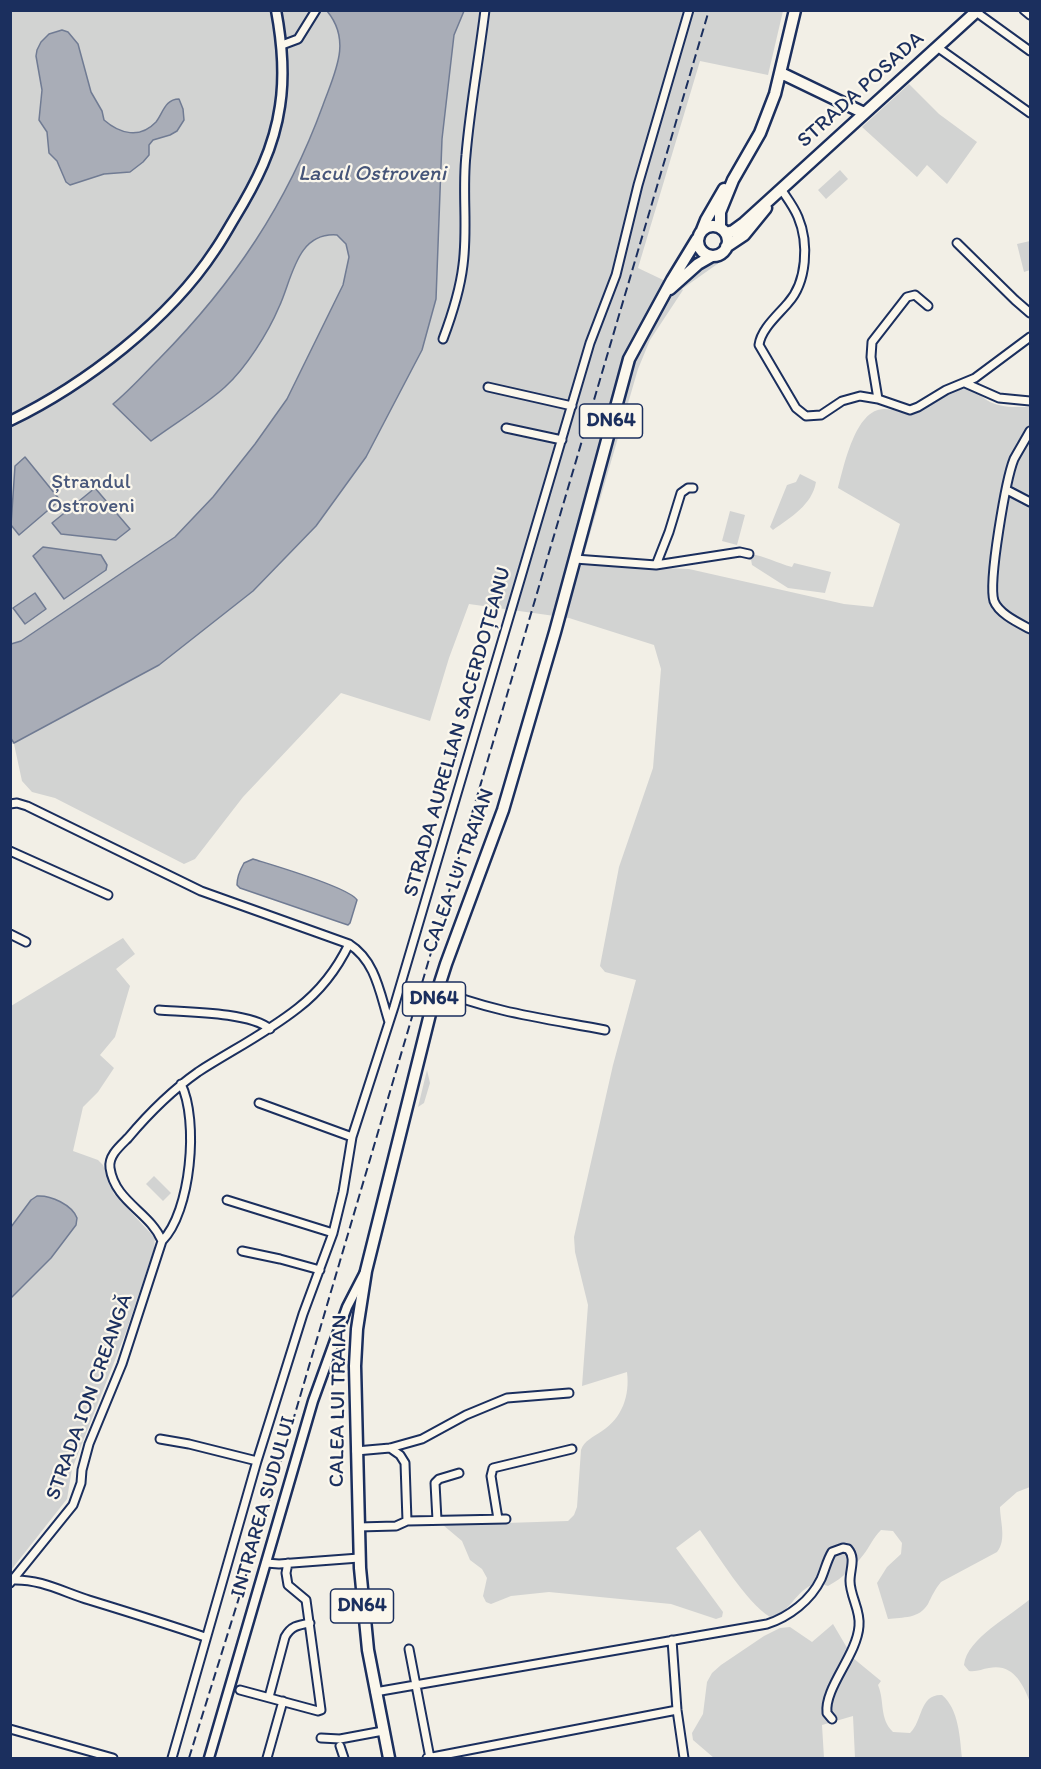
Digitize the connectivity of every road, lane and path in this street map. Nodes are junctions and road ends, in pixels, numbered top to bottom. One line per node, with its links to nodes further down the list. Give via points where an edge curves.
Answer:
1 (276, 10): 9 (street)
2 (316, 10): 9 (street, via 298,39)
3 (485, 10): 27 (street, via 466,153 463,264 459,293)
4 (689, 10): 32 (street, STRADA AURELIAN SACERDOȚEANU, via 616,275)
5 (795, 10): 12 (main road, CALEA LUI TRAIAN / DN64)
6 (1024, 10): 8 (street)
7 (977, 11): 10 (main road, STRADA POSADA); 11 (street)
8 (1030, 15)
9 (282, 45): 33 (street, via 282,89 273,140 258,178 215,251 178,295 125,346 85,378)
10 (936, 47): 13 (main road, STRADA POSADA); 14 (street)
11 (1030, 51)
12 (781, 73): 13 (main road); 15 (main road, CALEA LUI TRAIAN / DN64, via 760,133)
13 (864, 113): 16 (main road, STRADA POSADA)
14 (1030, 113)
15 (733, 180): 18 (main road, CALEA LUI TRAIAN / DN64, via 720,212); 19 (main road, CALEA LUI TRAIAN / DN64, via 722,192)
16 (781, 189): 17 (main road, STRADA POSADA); 30 (street, via 801,226 804,261 795,294 765,330 759,345 796,408 806,416 821,415 850,398)
17 (771, 198): 18 (main road, STRADA POSADA, via 738,228); 21 (main road, STRADA POSADA, via 744,235)
18 (723, 230): 19 (main road, via 711,225); 21 (main road, via 728,240)
19 (700, 234): 22 (main road, via 700,249); 23 (main road, CALEA LUI TRAIAN / DN64)
20 (957, 243): 25 (street)
21 (726, 247): 22 (main road)
22 (712, 256): 23 (main road, CALEA LUI TRAIAN / DN64)
23 (667, 291): 41 (main road, CALEA LUI TRAIAN / DN64, via 629,359)
24 (928, 306): 30 (street, via 915,295 907,297 872,342)
25 (1030, 313)
26 (1030, 337): 28 (street)
27 (443, 339)
28 (965, 383): 30 (street, via 910,410); 31 (street, via 999,398)
29 (488, 387): 32 (street)
30 (878, 399)
31 (1030, 401)
32 (572, 406): 36 (street, STRADA AURELIAN SACERDOȚEANU)
33 (10, 421)
34 (506, 428): 36 (street)
35 (1030, 431): 38 (street, via 1014,459)
36 (562, 440): 52 (street, STRADA AURELIAN SACERDOȚEANU)
37 (693, 488): 42 (street, via 681,493)
38 (1007, 490): 39 (street); 43 (street, via 993,573 993,596 995,604)
39 (1030, 502)
40 (749, 554): 42 (street, via 740,552)
41 (574, 560): 42 (street); 50 (main road, CALEA LUI TRAIAN / DN64, via 503,810)
42 (656, 565)
43 (1030, 629)
44 (10, 804): 49 (street, via 27,806 211,895)
45 (10, 851): 46 (street)
46 (108, 895)
47 (10, 934): 48 (street)
48 (26, 942)
49 (349, 944): 52 (street, via 370,964); 53 (street, via 334,972)
50 (437, 989): 54 (street, via 511,1013); 63 (main road, CALEA LUI TRAIAN / DN64)
51 (159, 1010): 53 (street, via 239,1017)
52 (389, 1022): 57 (street, STRADA AURELIAN SACERDOȚEANU)
53 (270, 1029): 55 (street)
54 (605, 1029)
55 (181, 1084): 60 (street, STRADA ION CREANGĂ, via 188,1102 190,1163 176,1223); 60 (street, via 149,1113 110,1160 112,1178 122,1195 156,1229)
56 (260, 1103): 57 (street)
57 (352, 1137): 59 (street, STRADA AURELIAN SACERDOȚEANU)
58 (227, 1200): 59 (street)
59 (333, 1233): 62 (street, STRADA AURELIAN SACERDOȚEANU)
60 (162, 1241): 79 (street, STRADA ION CREANGĂ, via 122,1364 89,1444 73,1505)
61 (242, 1251): 62 (street)
62 (320, 1270): 69 (street, STRADA AURELIAN SACERDOȚEANU)
63 (366, 1271): 68 (main road, CALEA LUI TRAIAN / DN64, via 356,1343); 77 (street, INTRAREA SUDULUI, via 326,1362)
64 (569, 1393): 66 (street, via 507,1398 466,1415 436,1434)
65 (160, 1438): 69 (street)
66 (390, 1448): 68 (street); 74 (street, via 405,1463)
67 (572, 1449): 71 (street, via 493,1468)
68 (356, 1451): 75 (main road, CALEA LUI TRAIAN / DN64)
69 (257, 1461): 81 (street, STRADA AURELIAN SACERDOȚEANU)
70 (459, 1473): 73 (street, via 435,1483)
71 (498, 1519): 72 (street); 73 (street)
72 (506, 1519)
73 (437, 1520): 74 (street)
74 (407, 1521): 75 (street, via 396,1526)
75 (358, 1527): 76 (main road, CALEA LUI TRAIAN / DN64)
76 (359, 1558): 78 (street); 86 (main road, CALEA LUI TRAIAN / DN64)
77 (266, 1563): 78 (street); 97 (street, INTRAREA SUDULUI)
78 (288, 1563): 80 (street, via 288,1585 306,1600)
79 (12, 1581): 81 (street, via 47,1584)
80 (310, 1623): 87 (street, via 288,1630); 88 (street, via 321,1710)
81 (205, 1638): 96 (street, STRADA AURELIAN SACERDOȚEANU)
82 (672, 1640): 84 (street); 89 (street); 90 (street, via 778,1620 817,1586 832,1552 848,1549 853,1559 851,1591 860,1627 828,1700 826,1713)
83 (409, 1649): 84 (street)
84 (415, 1684): 86 (street); 101 (street)
85 (240, 1690): 87 (street)
86 (375, 1692): 92 (main road, CALEA LUI TRAIAN / DN64)
87 (269, 1697): 88 (street)
88 (283, 1701): 98 (street)
89 (677, 1710): 101 (street); 102 (street)
90 (832, 1719)
91 (10, 1729): 95 (street)
92 (383, 1731): 93 (street, via 340,1739); 100 (main road, CALEA LUI TRAIAN / DN64)
93 (321, 1738)
94 (340, 1746): 99 (street)
95 (113, 1758)
96 (172, 1758)
97 (208, 1758)
98 (267, 1758)
99 (344, 1758)
100 (389, 1758)
101 (429, 1758)
102 (684, 1758)

